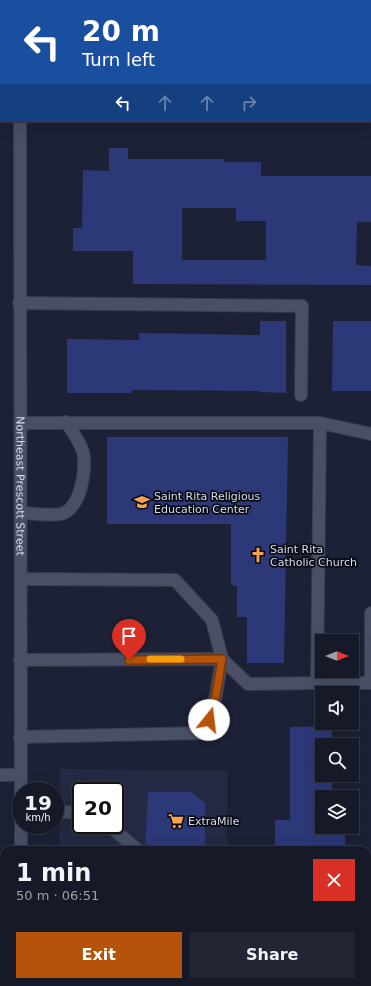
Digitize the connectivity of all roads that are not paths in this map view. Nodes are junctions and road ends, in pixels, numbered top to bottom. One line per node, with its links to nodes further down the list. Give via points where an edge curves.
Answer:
1 (20, 122): 2 (street, Northeast Prescott Street)
2 (19, 303): 3 (street, via 302,306); 5 (street, Northeast Prescott Street)
3 (301, 395)
4 (66, 422): 5 (street); 6 (street); 8 (street, via 78,439 83,453 82,486 76,500 61,514)
5 (20, 423): 8 (street, Northeast Prescott Street)
6 (320, 423): 7 (street); 13 (street)
7 (371, 434)
8 (21, 513): 9 (street, Northeast Prescott Street)
9 (21, 579): 11 (street, via 175,580 212,620); 12 (street, Northeast Prescott Street)
10 (371, 613): 13 (street, via 370,683)
11 (222, 659): 12 (street); 13 (street, via 248,684); 14 (street, via 216,695 205,733)
12 (20, 660): 14 (street, Northeast Prescott Street)
13 (317, 682)
14 (20, 737): 16 (street, Northeast Prescott Street)
15 (0, 775): 16 (street)
16 (21, 775): 17 (street, Northeast Prescott Street)
17 (21, 782)
18 (21, 834): 20 (street, Northeast Prescott Street)
19 (119, 834): 21 (street)
20 (21, 846)
21 (133, 846)

